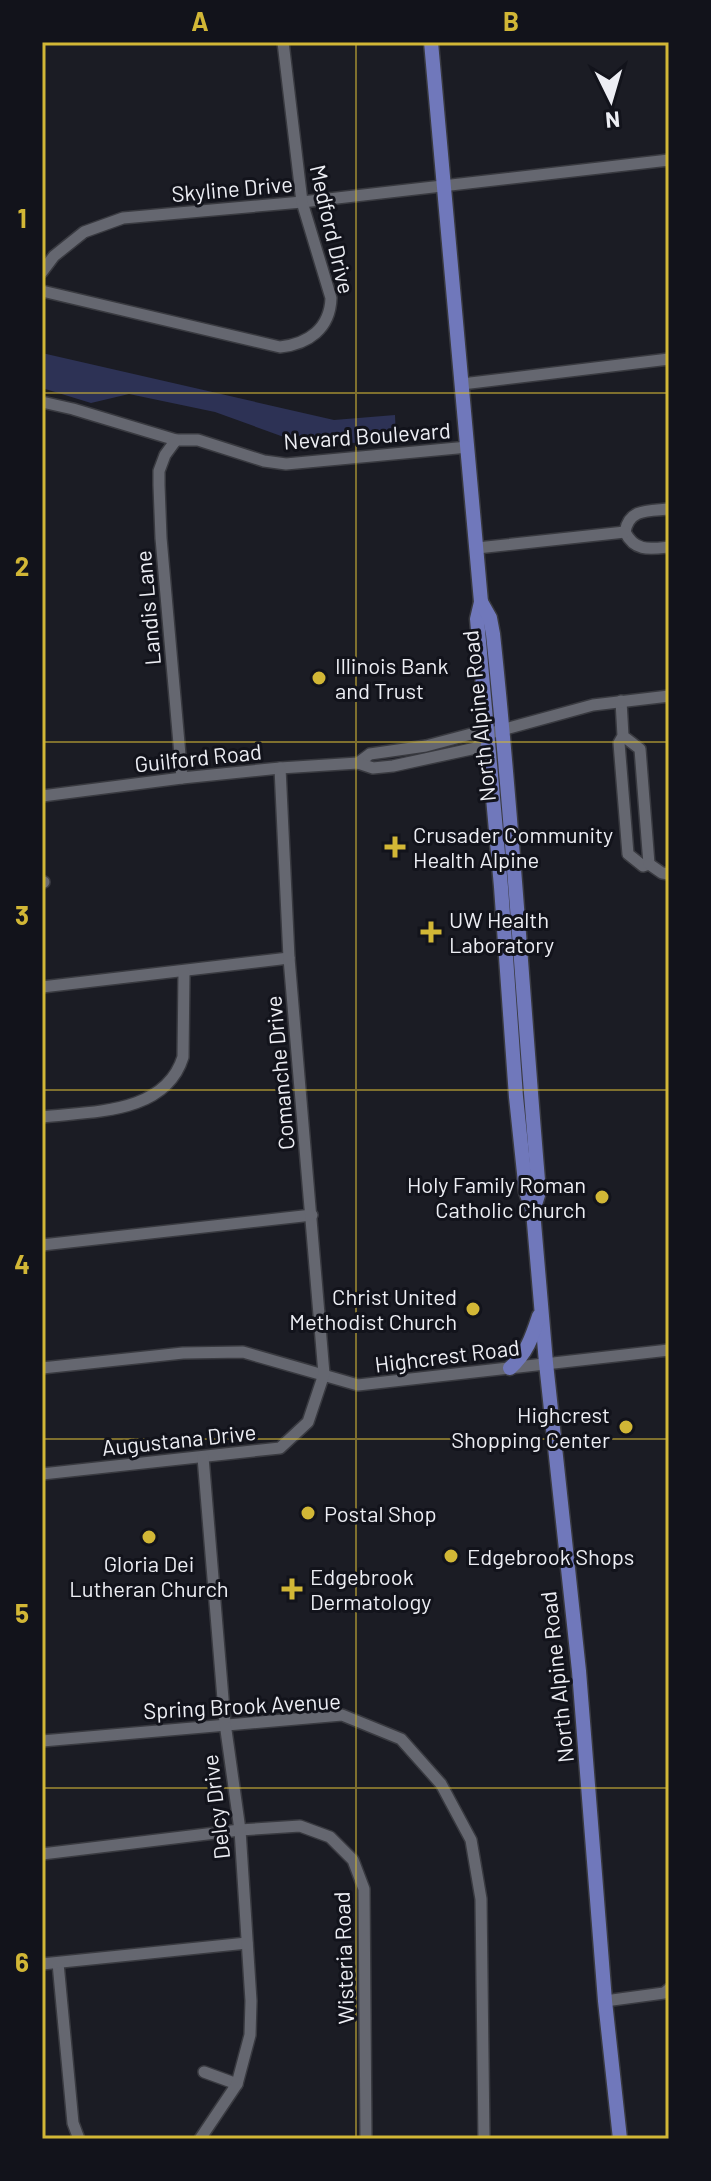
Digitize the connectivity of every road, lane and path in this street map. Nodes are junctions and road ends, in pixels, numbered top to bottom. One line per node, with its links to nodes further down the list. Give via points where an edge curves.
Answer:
1 (283, 42): 5 (street, Medford Drive)
2 (431, 42): 4 (main road, North Alpine Road)
3 (669, 160): 4 (street)
4 (444, 186): 5 (street, Skyline Drive); 9 (main road, North Alpine Road)
5 (302, 202): 6 (street, Skyline Drive, via 110,221 67,244); 7 (street, Medford Drive, via 331,309 307,341 280,347)
6 (42, 272)
7 (42, 291)
8 (669, 359): 9 (street)
9 (462, 384): 12 (main road, North Alpine Road)
10 (42, 402): 11 (street, Nevard Boulevard)
11 (176, 440): 12 (street, Nevard Boulevard, via 198,440 286,464); 24 (street, Landis Lane, via 159,471 159,485)
12 (468, 447): 16 (main road, North Alpine Road)
13 (669, 509): 14 (street, via 639,512 629,519)
14 (625, 532): 15 (street, via 639,548); 16 (street)
15 (669, 547)
16 (477, 548): 17 (main road, North Alpine Road)
17 (481, 602): 20 (main road, North Alpine Road, via 493,634); 21 (main road, North Alpine Road, via 477,619)
18 (669, 696): 19 (street, Guilford Road)
19 (621, 701): 20 (street, Guilford Road); 22 (street)
20 (502, 729): 21 (street, Guilford Road); 32 (main road, North Alpine Road, via 539,1192)
21 (487, 734): 23 (street, Guilford Road, via 370,754 358,763); 32 (main road, North Alpine Road, via 516,1097 526,1192)
22 (623, 736): 26 (street, via 640,749); 26 (street, via 619,743 628,854 643,866)
23 (280, 768): 24 (street, Guilford Road); 28 (street, Comanche Drive)
24 (182, 778): 25 (street, Guilford Road)
25 (42, 796)
26 (649, 864): 27 (street)
27 (669, 874)
28 (289, 958): 29 (street); 33 (street, Comanche Drive)
29 (184, 972): 30 (street); 31 (street, via 183,1057 167,1084 148,1098 118,1108)
30 (42, 987)
31 (42, 1117)
32 (533, 1211): 35 (main road, North Alpine Road)
33 (312, 1215): 34 (street); 40 (street, Comanche Drive)
34 (42, 1245)
35 (541, 1308): 37 (main road, North Alpine Road); 39 (main road, via 532,1340)
36 (669, 1350): 37 (street, Highcrest Road)
37 (546, 1363): 39 (street, Highcrest Road); 51 (main road, North Alpine Road, via 579,1671)
38 (42, 1368): 40 (street, Highcrest Road, via 243,1352)
39 (510, 1368): 40 (street, Highcrest Road, via 358,1385)
40 (324, 1374): 41 (street, Augustana Drive, via 308,1422 280,1448)
41 (203, 1457): 42 (street, Augustana Drive); 43 (street, Delcy Drive)
42 (42, 1474)
43 (225, 1723): 44 (street, Spring Brook Avenue); 45 (street, Delcy Drive); 57 (street, Spring Brook Avenue, via 342,1715 401,1739 441,1784 471,1840 481,1899)
44 (42, 1741)
45 (240, 1830): 46 (street, Wisteria Road); 47 (street, Delcy Drive); 56 (street, Wisteria Road, via 300,1826 330,1837 353,1860 364,1889)
46 (42, 1854)
47 (247, 1943): 48 (street); 53 (street, Delcy Drive, via 250,2035)
48 (58, 1963): 49 (street); 54 (street, via 73,2123)
49 (42, 1964)
50 (669, 1989): 51 (street)
51 (605, 2001): 58 (main road, North Alpine Road)
52 (204, 2072): 53 (street)
53 (237, 2084): 55 (street, Delcy Drive)
54 (79, 2139)
55 (200, 2139)
56 (366, 2139)
57 (484, 2139)
58 (620, 2139)

